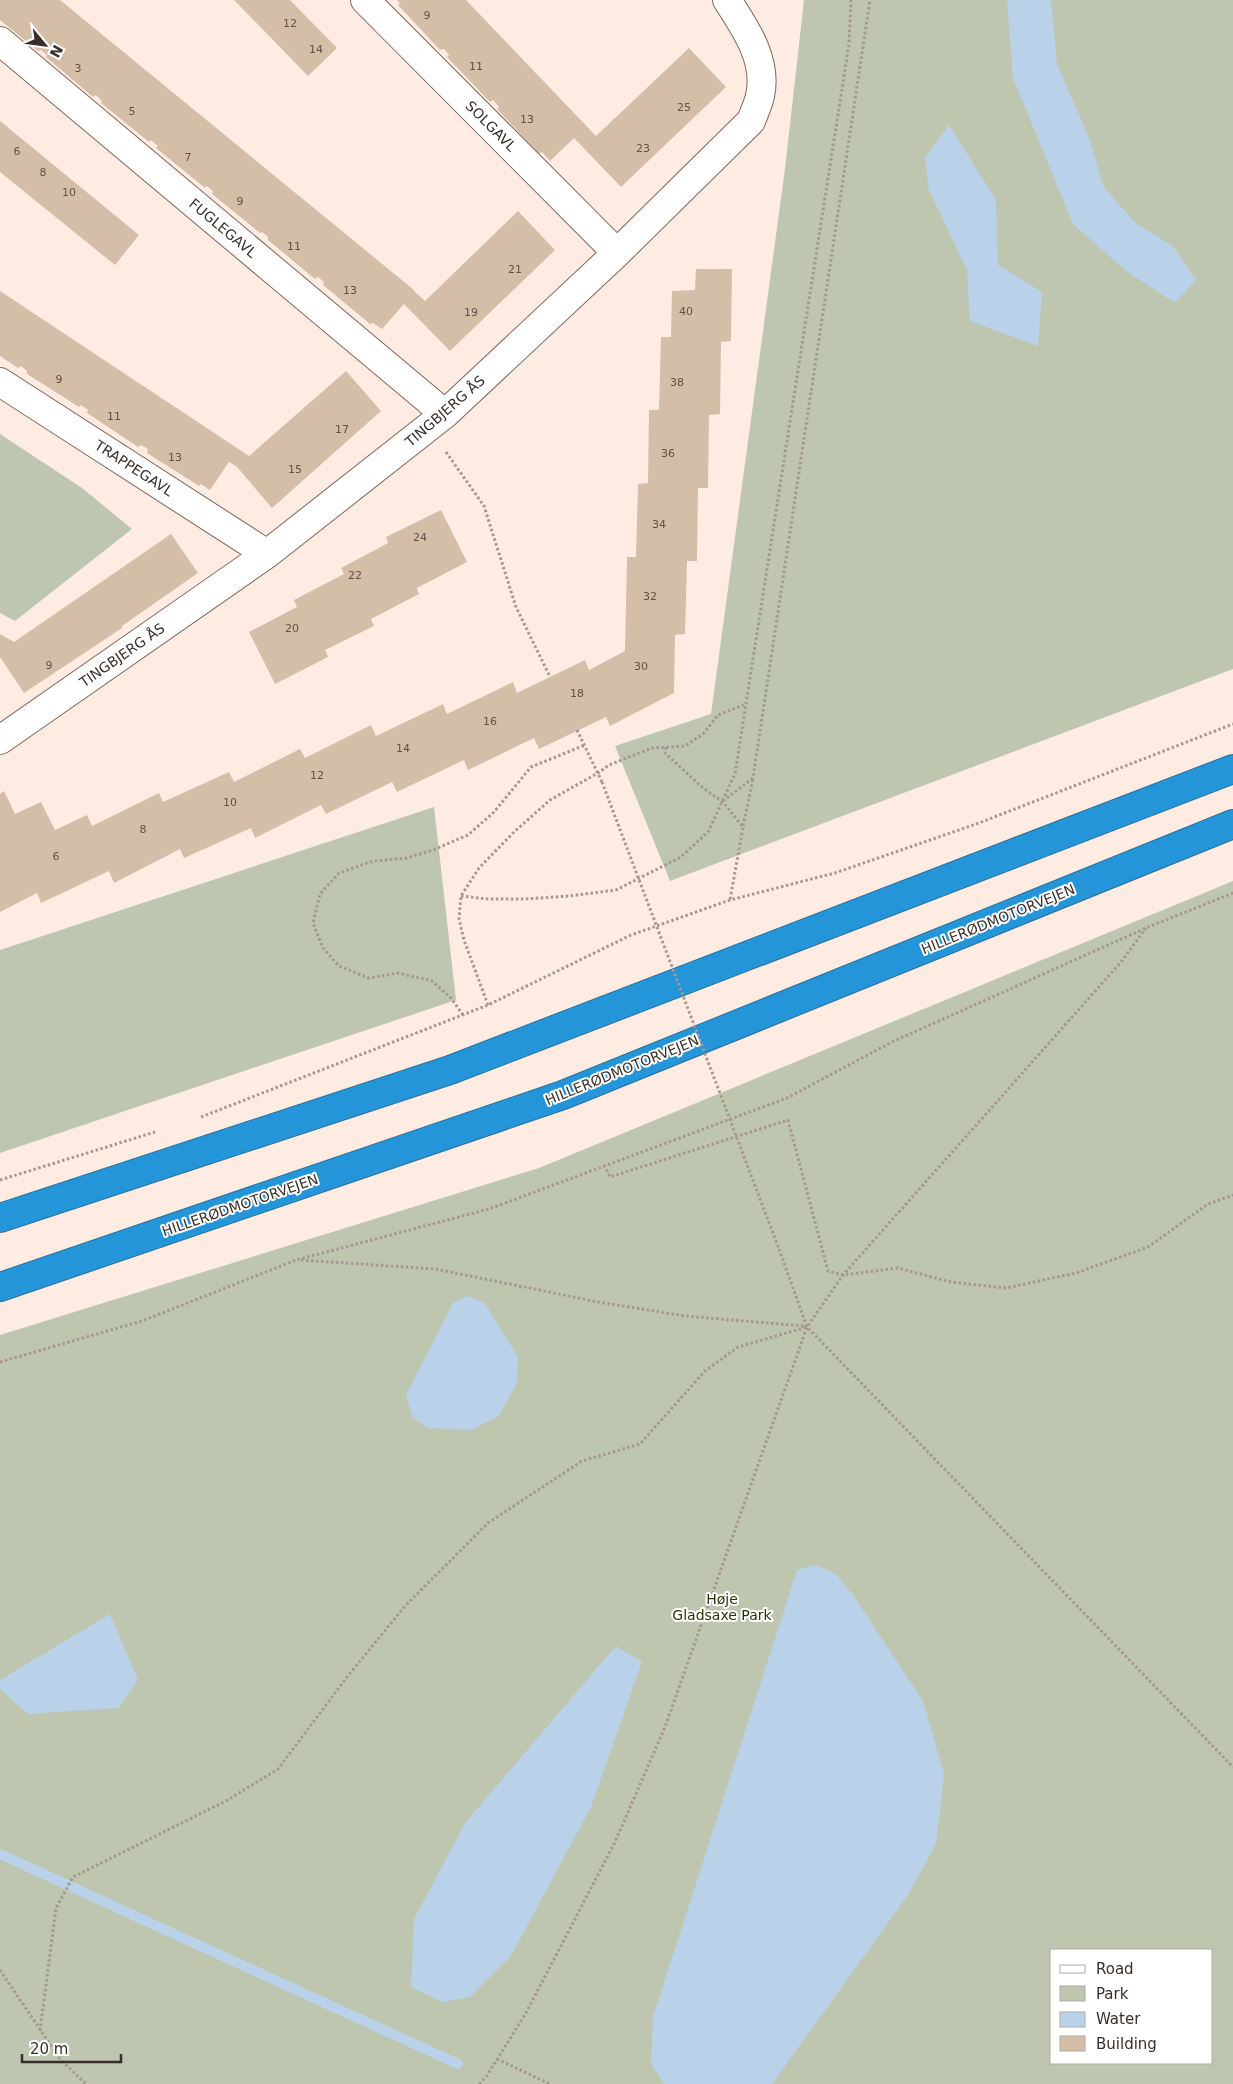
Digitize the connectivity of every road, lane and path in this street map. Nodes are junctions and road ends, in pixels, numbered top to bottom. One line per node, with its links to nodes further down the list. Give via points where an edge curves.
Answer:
1 (365, 0): 6 (street, SOLGAVL)
2 (727, 0): 6 (street, TINGBJERG ÅS, via 751,37 760,66 760,95 751,122)
3 (851, 0): 11 (path, via 849,44)
4 (870, 0): 19 (path)
5 (0, 41): 8 (street, FUGLEGAVL)
6 (617, 253): 8 (street, TINGBJERG ÅS)
7 (0, 382): 9 (street, TRAPPEGAVL)
8 (436, 422): 9 (street, TINGBJERG ÅS); 10 (path, via 484,506 516,607)
9 (267, 554): 14 (street, TINGBJERG ÅS)
10 (550, 677)
11 (746, 704): 16 (path, via 718,715 702,734 685,746); 20 (path, via 735,774)
12 (1233, 724): 25 (path, via 979,823 835,873)
13 (577, 730): 15 (path)
14 (2, 735)
15 (585, 745): 18 (path); 28 (path, via 531,767 494,812 468,835 407,858 373,861 339,873 320,894 313,923 323,948 339,966 370,978 398,973 432,982 451,998)
16 (666, 747): 18 (path, via 652,748 609,765); 20 (path, via 665,753)
17 (1233, 769): 34 (highway, via 450,1070)
18 (598, 773): 24 (path, via 550,800 513,833 479,868); 38 (path, bridge)
19 (753, 778): 20 (path); 22 (path)
20 (723, 802): 22 (path); 24 (path, via 708,832 681,857 616,890 524,899)
21 (1233, 824): 37 (highway, HILLERØDMOTORVEJEN, via 563,1095)
22 (743, 827): 25 (path)
23 (1233, 893): 26 (path)
24 (461, 896): 27 (path, via 459,918 464,940)
25 (730, 900): 27 (path, via 631,935)
26 (1146, 928): 31 (path, via 892,1042 787,1098); 36 (path, via 1121,962)
27 (488, 1005): 28 (path)
28 (463, 1015): 29 (path)
29 (192, 1120)
30 (164, 1129): 32 (path)
31 (604, 1165): 35 (path, via 489,1209); 36 (path, via 610,1177 788,1120 828,1271)
32 (0, 1180)
33 (1233, 1195): 36 (path, via 1208,1204 1148,1247 1076,1274 1006,1288 951,1282 898,1268)
34 (0, 1218)
35 (296, 1260): 38 (path, via 436,1270 685,1316); 39 (path, via 142,1321)
36 (843, 1275): 38 (path)
37 (0, 1287)
38 (807, 1327): 40 (path); 42 (path, via 738,1347 705,1371 640,1444 582,1461 488,1523 406,1605 278,1768 226,1800 73,1878 56,1908); 43 (path, via 665,1727 615,1842 526,2013)
39 (0, 1362)
40 (1233, 1767)
41 (0, 1970): 42 (path)
42 (40, 2030): 45 (path, via 60,2059)
43 (498, 2059): 44 (path); 48 (path)
44 (486, 2077): 46 (path); 47 (path)
45 (86, 2084)
46 (479, 2084)
47 (487, 2084)
48 (550, 2084)

